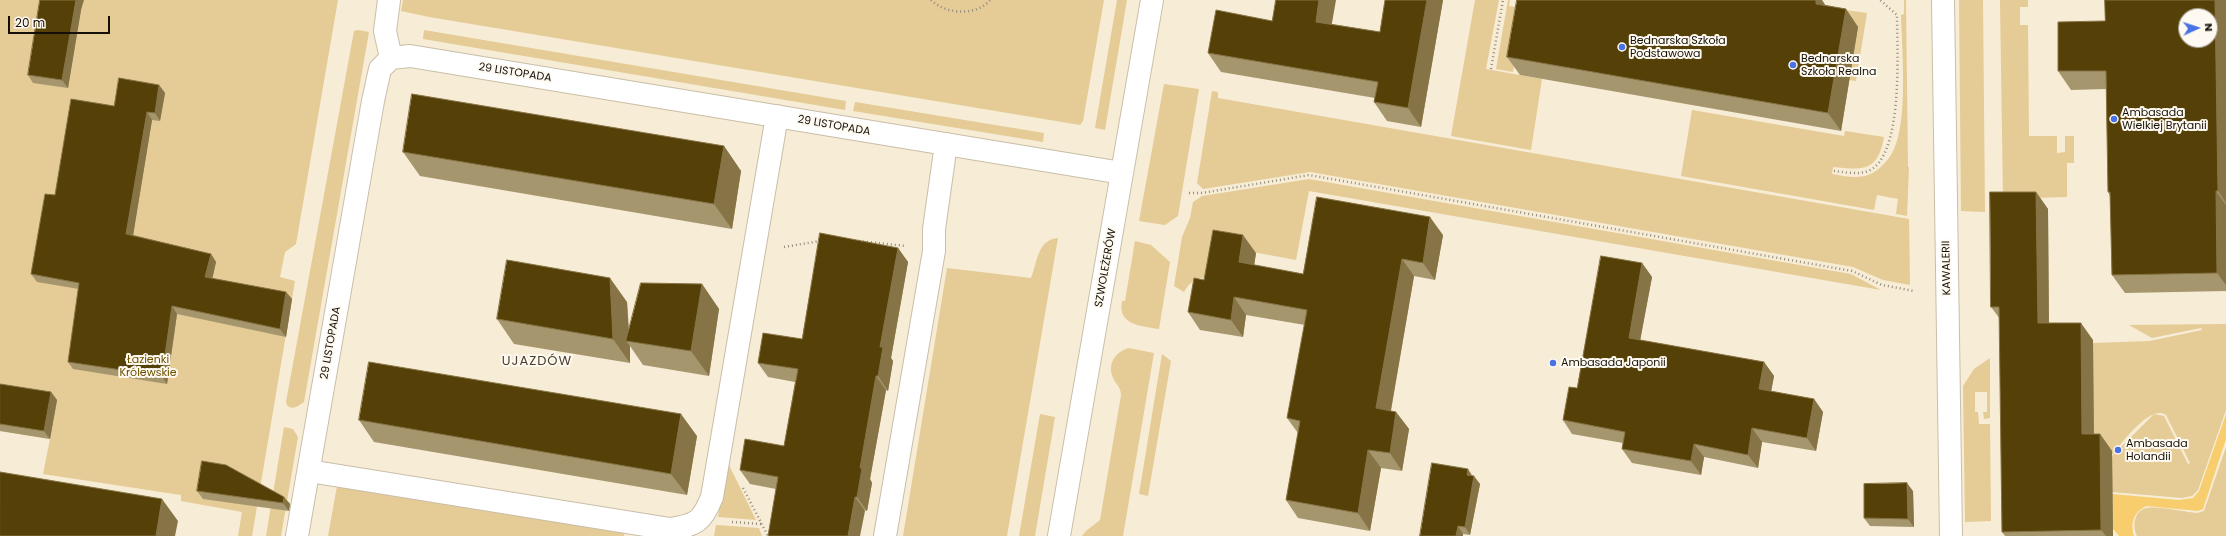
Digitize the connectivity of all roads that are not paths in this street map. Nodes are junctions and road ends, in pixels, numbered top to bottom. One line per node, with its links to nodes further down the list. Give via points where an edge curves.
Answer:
1 (390, 0): 4 (street, via 385,31)
2 (1152, 0): 7 (street, SZWOLEŻERÓW)
3 (1943, 0): 12 (street, KAWALERII)
4 (391, 58): 5 (street, 29 LISTOPADA, via 410,56); 8 (street, 29 LISTOPADA, via 380,69 376,88)
5 (777, 116): 6 (street, 29 LISTOPADA); 8 (street, via 712,497 706,513 697,522 670,529)
6 (946, 144): 7 (street, 29 LISTOPADA); 10 (street, via 934,229 934,251)
7 (1122, 173): 11 (street, SZWOLEŻERÓW)
8 (309, 472): 9 (street, 29 LISTOPADA)
9 (297, 536)
10 (885, 536)
11 (1059, 536)
12 (1951, 536)

